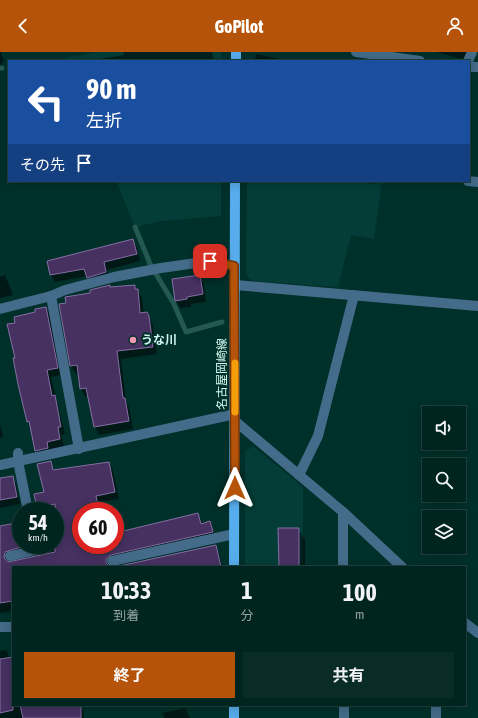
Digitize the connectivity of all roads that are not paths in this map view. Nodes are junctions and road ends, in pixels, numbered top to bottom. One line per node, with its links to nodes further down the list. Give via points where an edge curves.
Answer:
1 (356, 52): 2 (street)
2 (399, 60)
3 (235, 182): 4 (main road, 名古屋岡崎線)
4 (234, 266): 5 (main road, 名古屋岡崎線); 7 (street, via 210,261 161,268 65,290)
5 (235, 285): 6 (street); 10 (main road, 名古屋岡崎線)
6 (354, 295): 8 (street); 14 (street, via 318,436)
7 (51, 296): 9 (street); 11 (street)
8 (478, 306)
9 (0, 309)
10 (235, 418): 11 (street); 14 (street); 17 (main road, 名古屋岡崎線)
11 (79, 449): 12 (street)
12 (18, 457): 13 (street); 15 (street)
13 (0, 465)
14 (299, 475): 16 (street)
15 (26, 502)
16 (343, 512): 22 (street); 23 (street)
17 (234, 534): 20 (street); 21 (main road, 名古屋岡崎線)
18 (19, 554): 19 (street)
19 (10, 556)
20 (112, 561)
21 (234, 566)
22 (343, 566)
23 (401, 566)
24 (466, 624): 27 (street)
25 (0, 627): 26 (street)
26 (12, 627)
27 (478, 633)
28 (234, 706): 31 (main road)
29 (344, 706): 32 (street)
30 (436, 706): 33 (street)
31 (234, 718)
32 (344, 718)
33 (436, 718)

